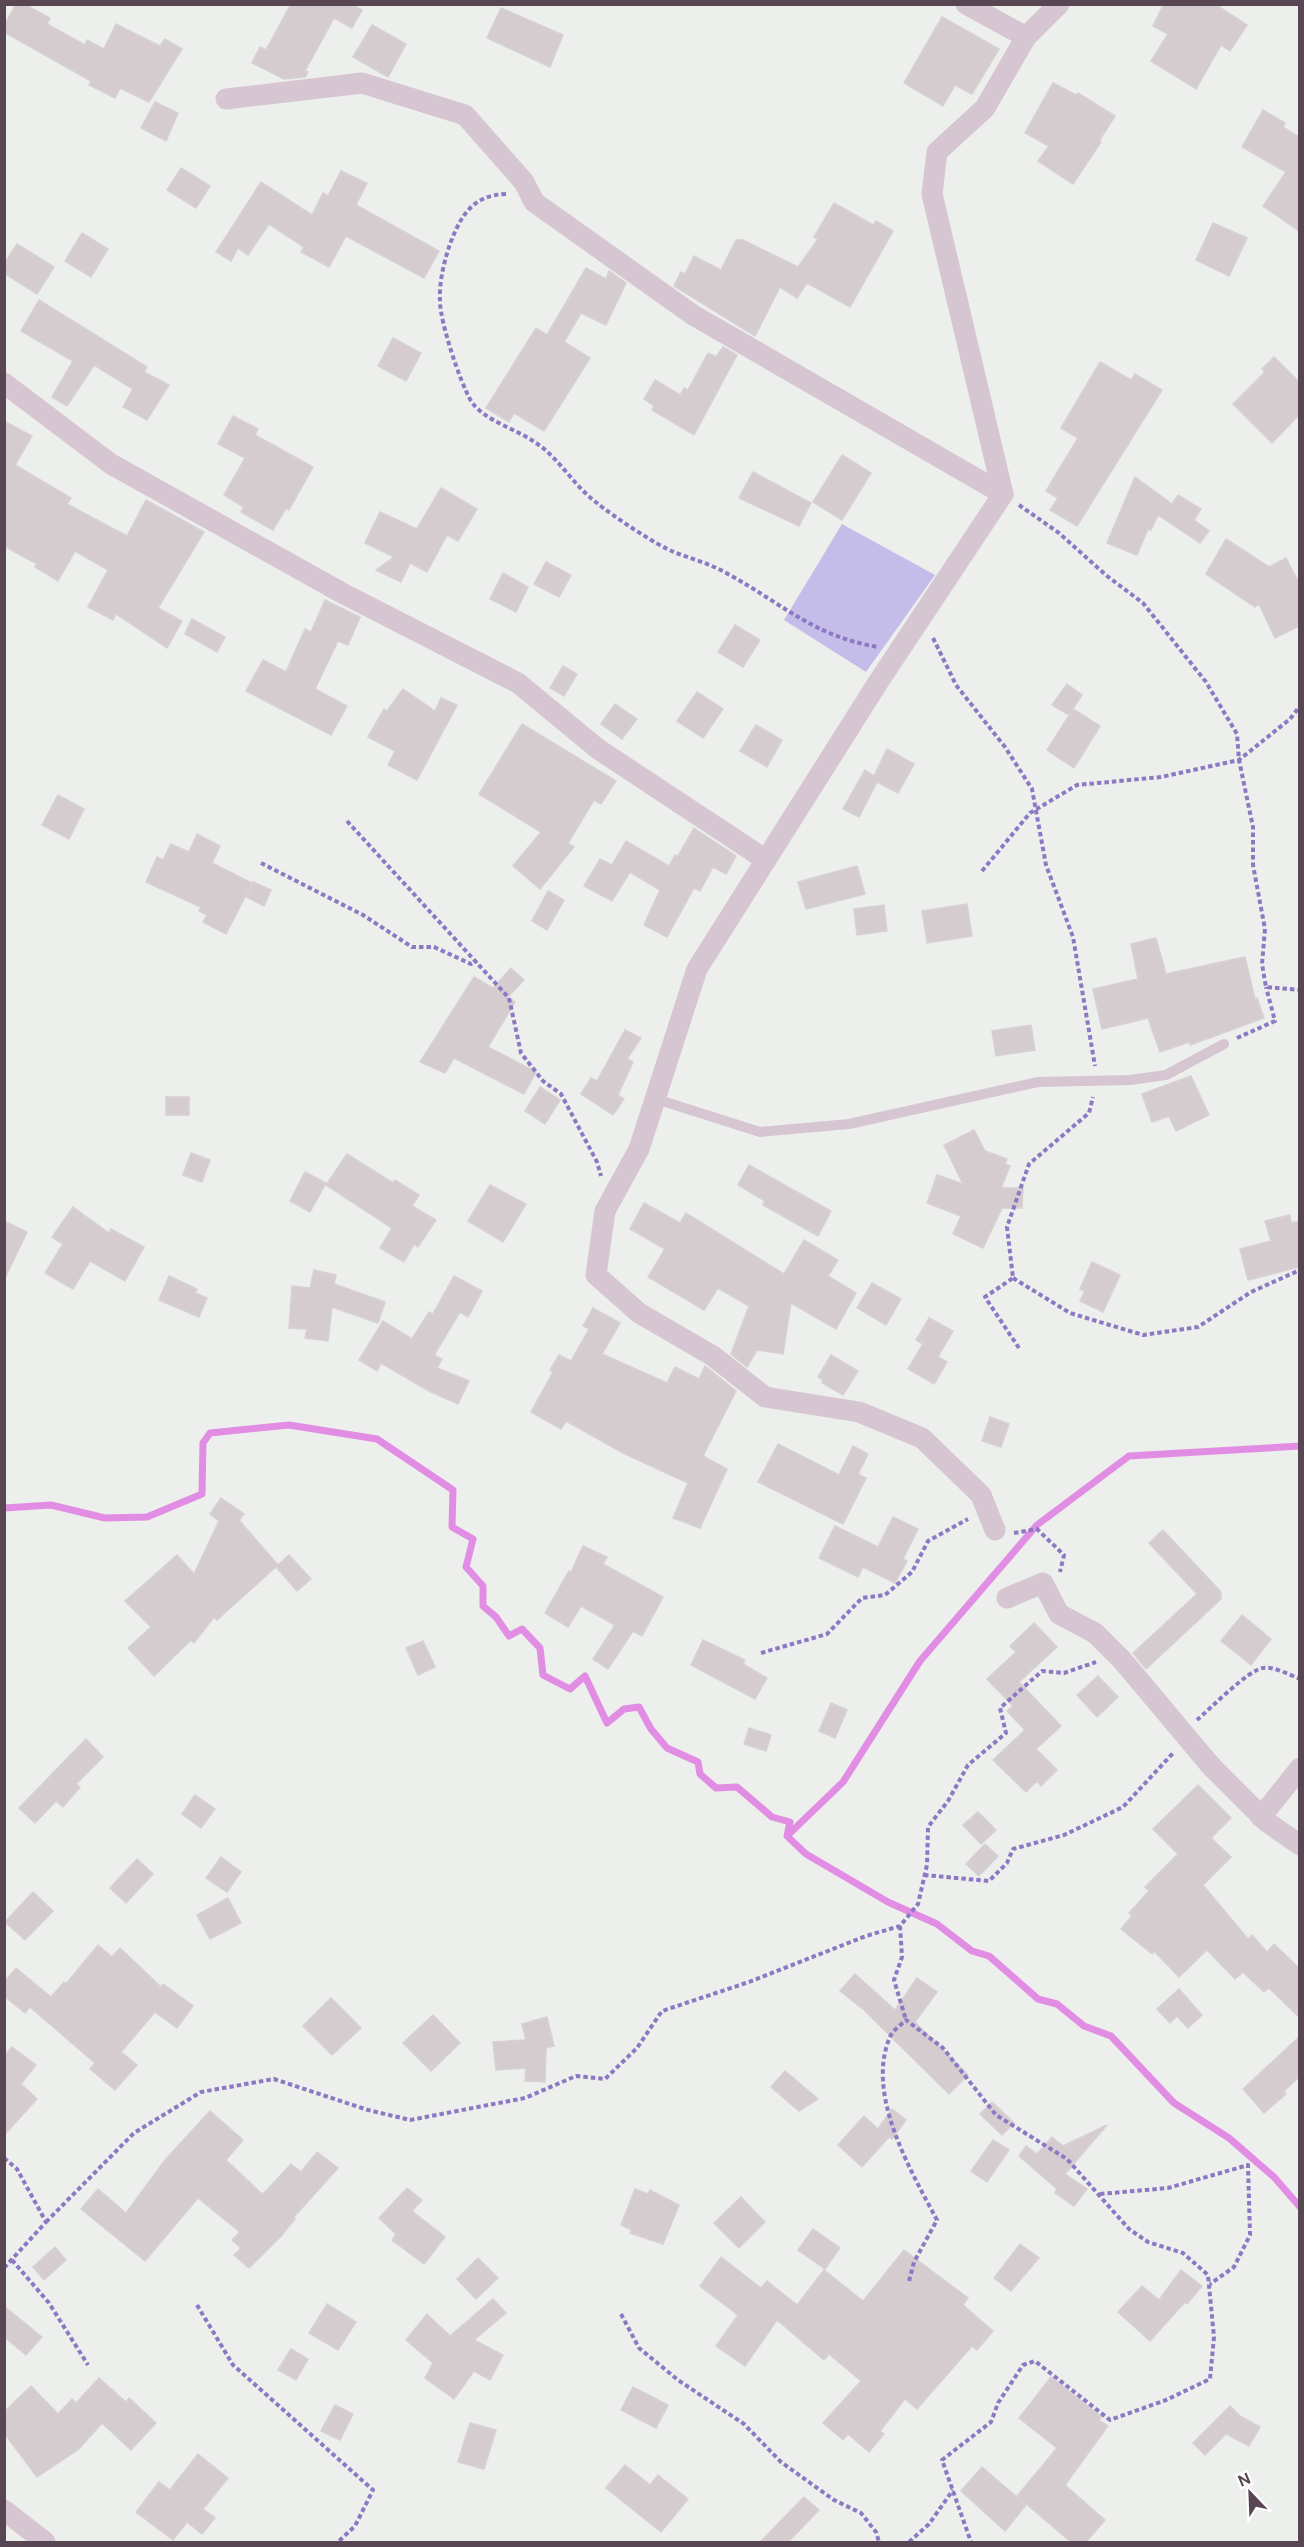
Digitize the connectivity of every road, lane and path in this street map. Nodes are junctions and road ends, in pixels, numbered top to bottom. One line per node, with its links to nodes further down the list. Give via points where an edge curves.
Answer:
1 (966, 4): 3 (street)
2 (1059, 4): 3 (street)
3 (1026, 37): 7 (street, via 985,108 937,152 932,194)
4 (226, 99): 5 (street, via 362,83 465,115 524,182)
5 (534, 202): 7 (street, via 693,315); 9 (path, via 520,194 493,195 471,204 443,263 440,303 461,379 472,403 537,443 597,504 672,552 728,574 814,628 859,643)
6 (4, 383): 14 (street, via 111,464 344,594 518,683 598,749)
7 (1003, 494): 8 (street); 11 (path, via 1059,533 1143,603 1206,682 1237,734)
8 (923, 615): 9 (street); 12 (path, via 956,685 1005,747 1032,789)
9 (900, 650): 14 (street)
10 (1299, 706): 11 (path, via 1290,719)
11 (1239, 760): 12 (path, via 1161,777 1077,785); 18 (path, via 1253,827 1253,865 1265,929 1262,964)
12 (1037, 809): 16 (path)
13 (347, 821): 17 (path)
14 (766, 860): 21 (street, via 697,969)
15 (261, 863): 17 (path, via 363,915 412,947 434,947 471,964)
16 (982, 871)
17 (477, 961): 22 (path, via 509,998 520,1053 543,1081 561,1094 597,1161)
18 (1266, 987): 19 (path); 20 (path, via 1275,1021)
19 (1299, 990)
20 (1224, 1044): 21 (lane, via 1166,1075 1130,1080 1038,1082 849,1124 760,1132)
21 (656, 1099): 22 (street, via 639,1149)
22 (609, 1203): 25 (street, via 596,1275 639,1313 713,1356 765,1397 859,1412 921,1438 981,1494)
23 (1299, 1270): 24 (path, via 1251,1292 1198,1327 1143,1335 1070,1313)
24 (1013, 1278)
25 (995, 1530): 26 (path, via 1004,1534 1037,1529 1064,1556 1062,1571); 28 (path, via 970,1518 928,1541 912,1572 885,1595 862,1598 826,1634)
26 (1043, 1583): 27 (street); 29 (street, via 1059,1614 1095,1633)
27 (1007, 1598)
28 (761, 1653)
29 (1117, 1655): 31 (street); 35 (path, via 1064,1673 1042,1671 1000,1708 1006,1733 968,1765 928,1827)
30 (1299, 1678): 31 (path, via 1265,1667 1248,1673)
31 (1185, 1735): 33 (street); 35 (path, via 1123,1807 1064,1835 1013,1849 1007,1863 989,1881)
32 (1299, 1768): 33 (street)
33 (1262, 1816): 34 (street)
34 (1299, 1845)
35 (924, 1875): 36 (path, via 918,1904)
36 (900, 1926): 37 (path, via 902,1957 894,1980); 40 (path, via 662,2011 637,2048 605,2079 576,2076 525,2098 410,2120 274,2079 201,2092 134,2133)
37 (906, 2020): 39 (path, via 943,2048 996,2115 1067,2159); 43 (path, via 890,2035 884,2082 893,2136 937,2220 914,2262)
38 (4, 2158): 40 (path, via 17,2169)
39 (1100, 2194): 44 (path, via 1129,2229 1148,2242 1183,2253 1208,2275); 44 (path, via 1168,2188 1248,2165 1250,2235 1234,2267)
40 (46, 2222): 41 (path)
41 (12, 2260): 42 (path); 47 (path, via 50,2303)
42 (4, 2268)
43 (909, 2281)
44 (1209, 2284): 48 (path, via 1214,2337 1210,2379 1110,2420 1035,2361 1023,2365 998,2403 991,2422 942,2460)
45 (196, 2305): 51 (path, via 233,2366 373,2490 355,2526)
46 (621, 2314): 52 (path, via 639,2348 678,2380 744,2424 781,2462 834,2500 861,2513)
47 (88, 2365)
48 (954, 2490): 53 (path, via 929,2524); 54 (path)
49 (4, 2510): 50 (street)
50 (45, 2542)
51 (338, 2542)
52 (879, 2542)
53 (909, 2542)
54 (971, 2542)

